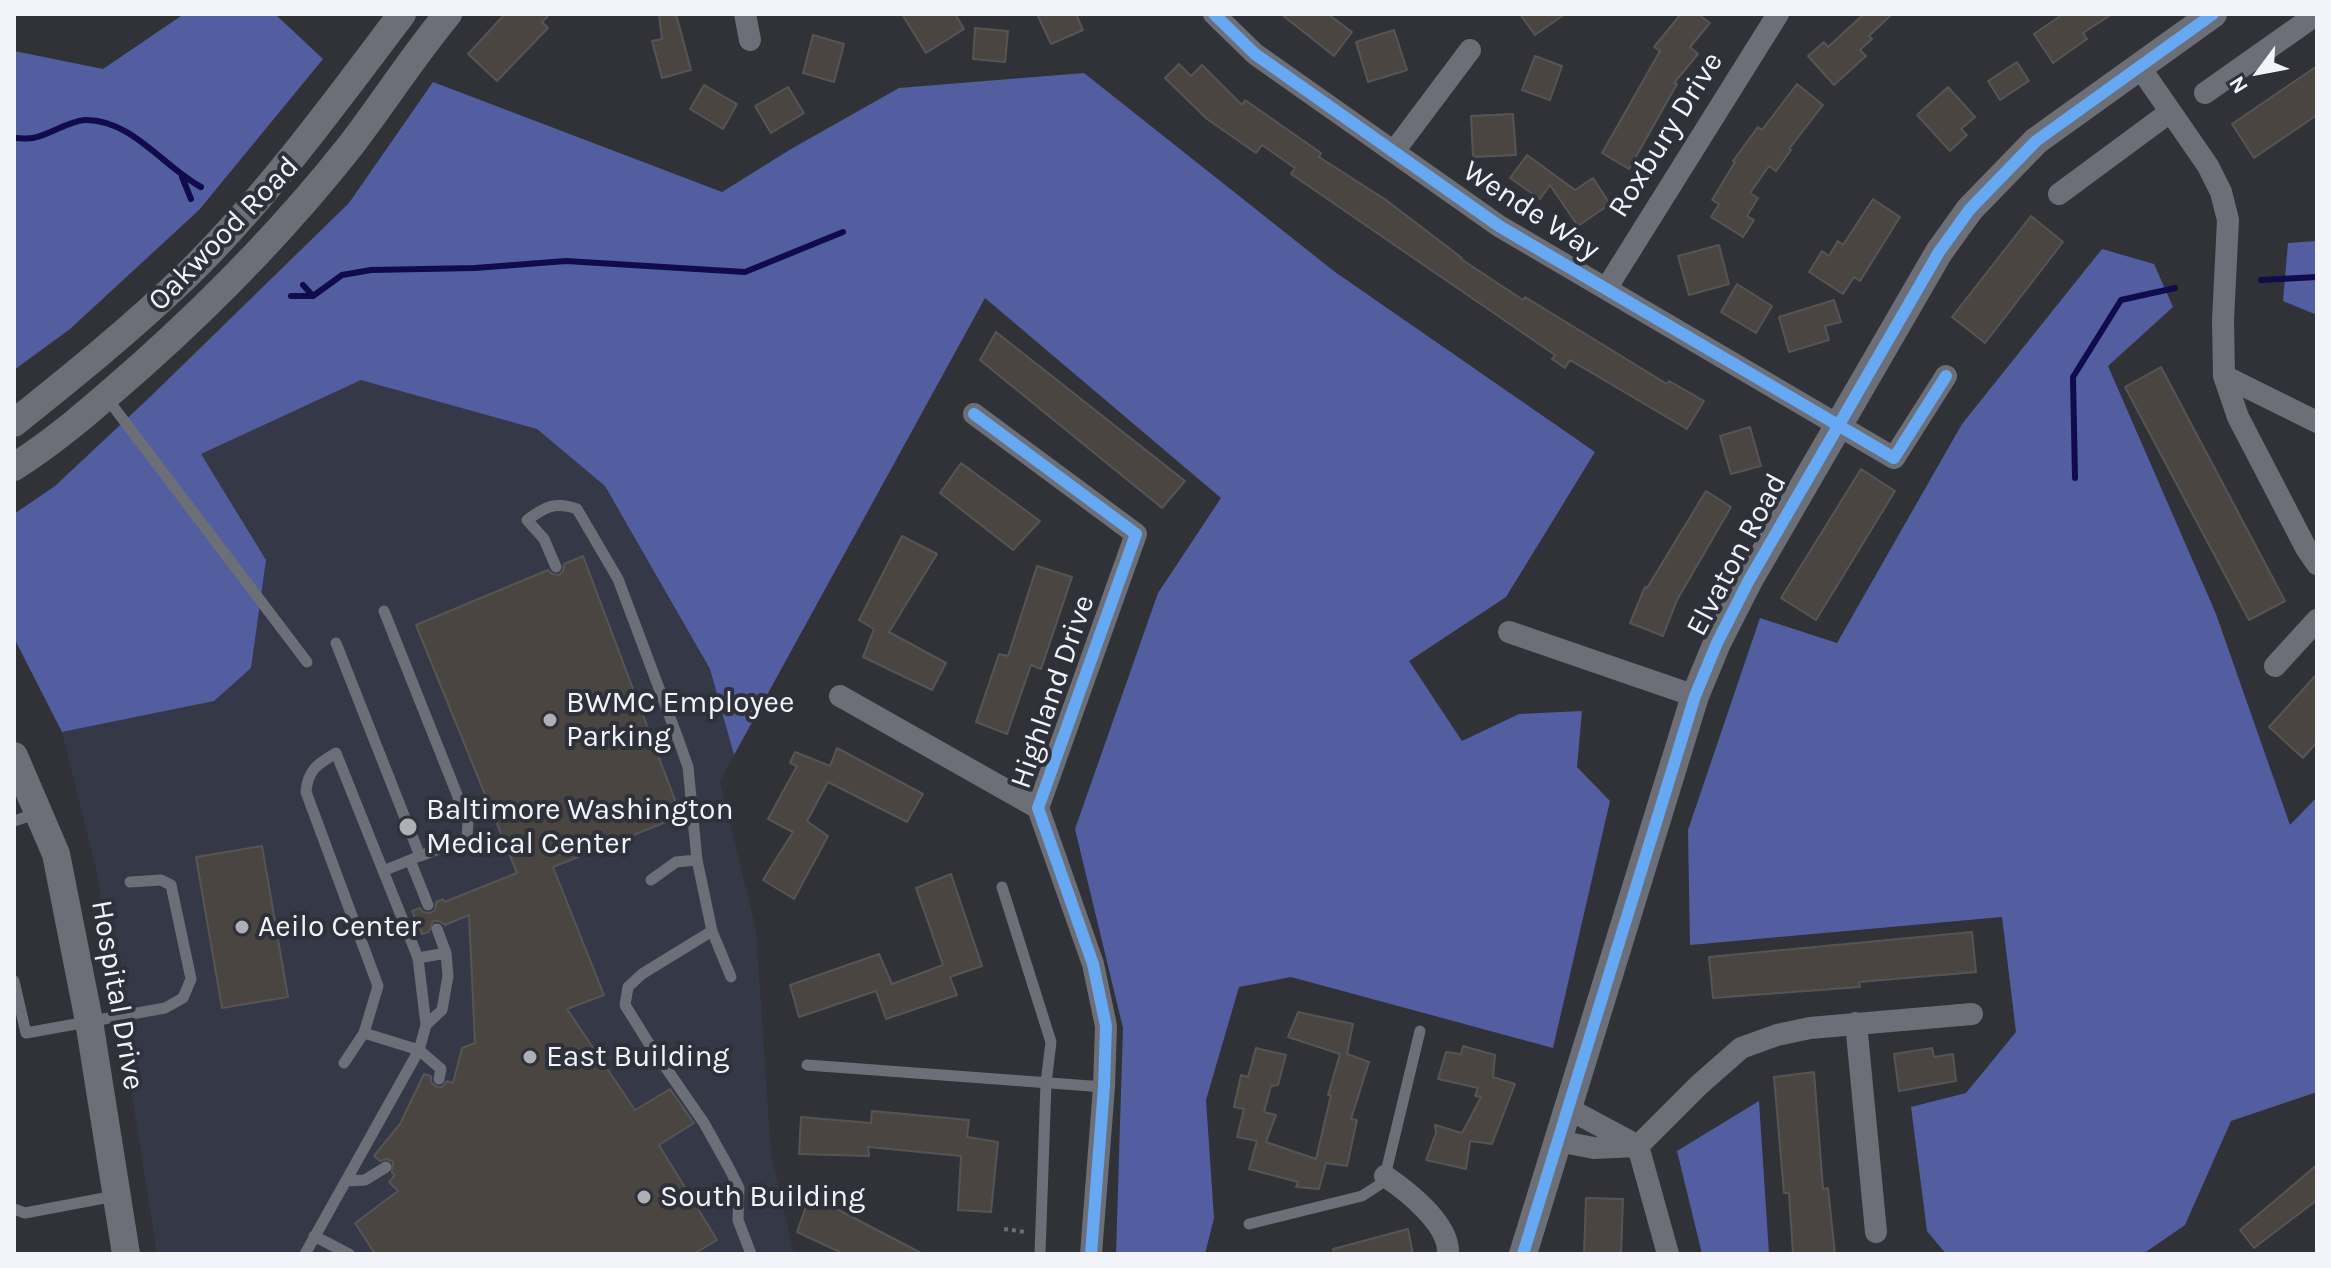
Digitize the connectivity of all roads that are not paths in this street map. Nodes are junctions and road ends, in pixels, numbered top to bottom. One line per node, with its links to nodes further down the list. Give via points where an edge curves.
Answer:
1 (402, 14): 7 (street); 16 (street, Oakwood Road, via 306,140 205,256)
2 (745, 14): 8 (street)
3 (1214, 14): 13 (street, Wende Way, via 1255,54)
4 (1777, 14): 15 (street, Roxbury Drive)
5 (2213, 14): 10 (street, Elvaton Road)
6 (2317, 14): 11 (street)
7 (440, 24): 19 (street, Oakwood Road, via 352,144 277,234)
8 (750, 40)
9 (1470, 50): 13 (street)
10 (2139, 66): 12 (street); 23 (street, Elvaton Road, via 2036,141 1970,209 1939,252)
11 (2205, 93)
12 (2170, 112): 14 (street); 18 (street, via 2208,166 2228,220)
13 (1395, 150): 15 (street, Wende Way, via 1499,226)
14 (2059, 194)
15 (1606, 289): 23 (street, Wende Way)
16 (84, 368): 19 (street); 22 (street, Oakwood Road)
17 (1946, 376): 23 (street, Wende Way, via 1894,458)
18 (2224, 376): 21 (street); 25 (street, via 2238,417)
19 (105, 397): 24 (street, Oakwood Road); 31 (lane)
20 (974, 414): 36 (street, Highland Drive, via 1136,534)
21 (2317, 422)
22 (14, 423)
23 (1838, 425): 34 (street, Elvaton Road, via 1749,580)
24 (14, 467)
25 (2317, 564)
26 (556, 567): 39 (lane, via 544,539 527,520 547,506 563,504 577,509 623,592 688,767)
27 (384, 611): 38 (lane, via 468,822 467,838)
28 (2317, 620): 32 (street)
29 (1509, 632): 34 (street)
30 (336, 643): 38 (lane)
31 (307, 662)
32 (2275, 666)
33 (840, 696): 36 (street)
34 (1695, 696): 63 (street, Elvaton Road)
35 (14, 756): 37 (street, Hospital Drive)
36 (1038, 808): 62 (street, Highland Drive, via 1093,964 1106,1026)
37 (26, 817): 52 (street, Hospital Drive, via 56,854)
38 (415, 858): 40 (lane); 44 (lane)
39 (697, 860): 41 (lane, via 676,862); 46 (lane)
40 (383, 871): 48 (lane); 56 (lane, via 336,753 311,769 306,792 378,986)
41 (651, 880)
42 (130, 882): 52 (lane, via 161,880 171,885 191,979 183,998 165,1008)
43 (1002, 887): 61 (lane, via 1051,1042)
44 (428, 905)
45 (437, 929): 47 (lane)
46 (712, 931): 49 (lane); 77 (lane, via 642,974 628,987 625,1005 704,1123 739,1188 738,1220)
47 (446, 953): 48 (lane); 54 (lane, via 442,1010)
48 (418, 958): 54 (lane)
49 (731, 977)
50 (14, 981): 52 (lane, via 26,1033)
51 (1972, 1014): 53 (street)
52 (89, 1021): 69 (street, Hospital Drive)
53 (1856, 1023): 65 (street, via 1799,1031 1741,1048); 72 (street)
54 (426, 1025): 57 (lane)
55 (1420, 1031): 67 (lane)
56 (364, 1033): 57 (lane); 58 (lane)
57 (419, 1050): 60 (lane, via 441,1069); 68 (lane)
58 (344, 1063)
59 (807, 1065): 61 (lane)
60 (439, 1079)
61 (1046, 1083): 62 (lane); 78 (lane)
62 (1104, 1087): 79 (street, Highland Drive)
63 (1567, 1108): 64 (street, Elvaton Road); 65 (street)
64 (1557, 1141): 65 (street, via 1594,1148); 81 (street, Elvaton Road)
65 (1638, 1146): 82 (street)
66 (386, 1167): 68 (lane, via 365,1180)
67 (1385, 1176): 71 (lane, via 1362,1196); 80 (street, via 1418,1199 1435,1221)
68 (346, 1181): 73 (lane)
69 (116, 1196): 70 (lane, via 25,1213); 74 (street, Hospital Drive)
70 (14, 1209)
71 (1249, 1224)
72 (1876, 1232)
73 (314, 1236): 75 (lane); 76 (lane)
74 (126, 1254)
75 (305, 1254)
76 (349, 1254)
77 (751, 1254)
78 (1040, 1254)
79 (1091, 1254)
80 (1448, 1254)
81 (1523, 1254)
82 (1668, 1254)

